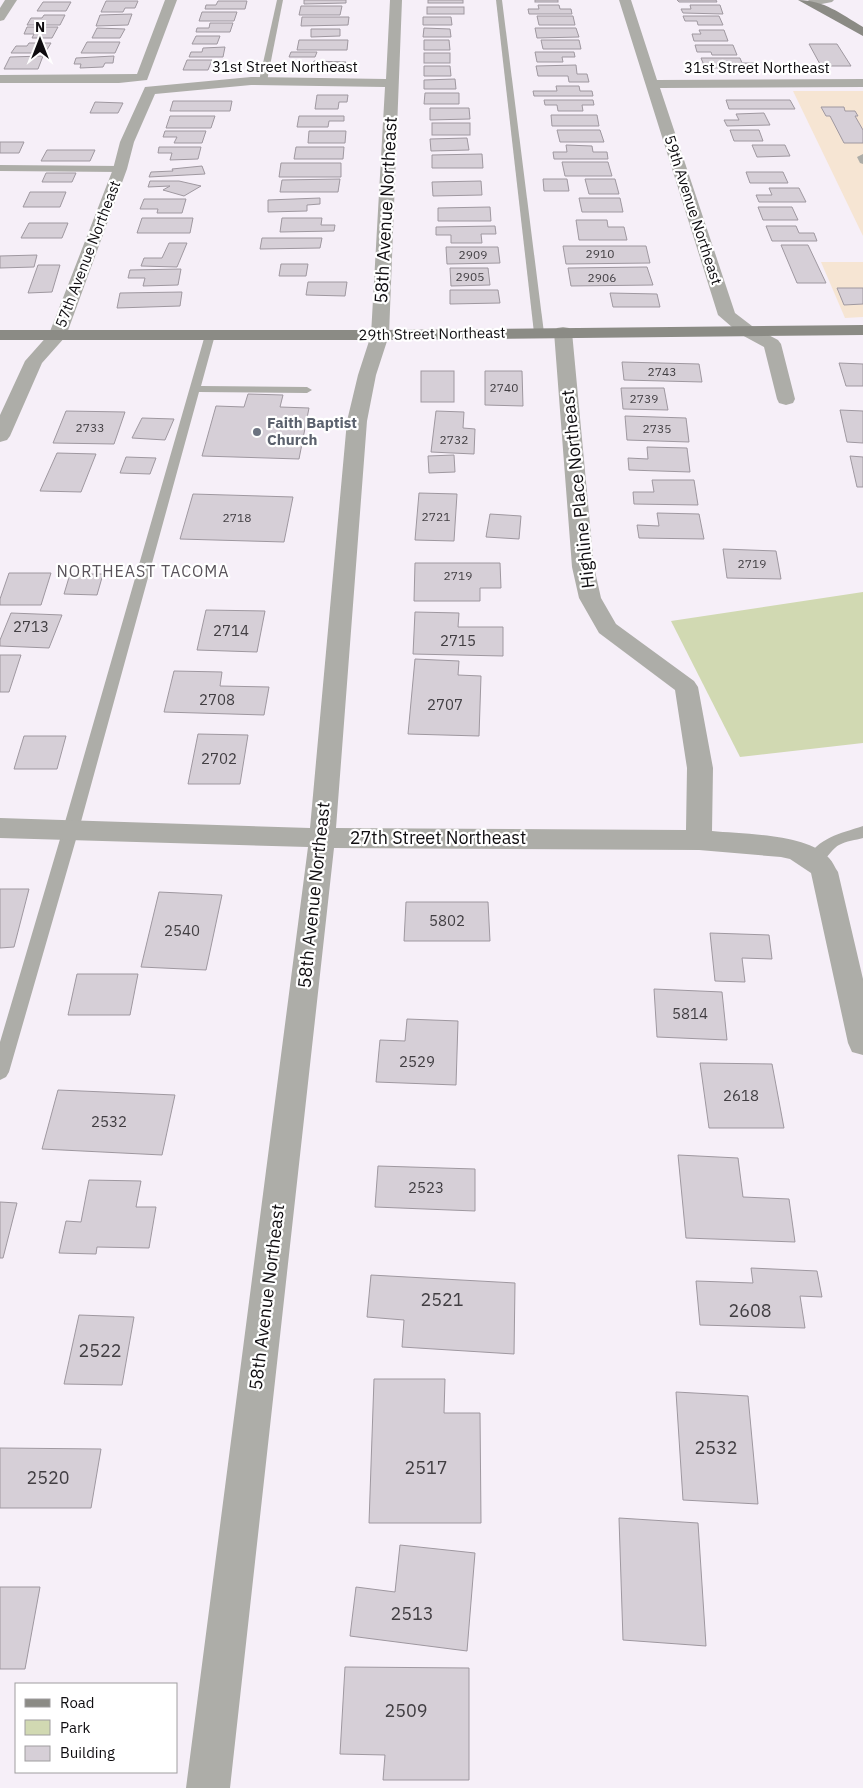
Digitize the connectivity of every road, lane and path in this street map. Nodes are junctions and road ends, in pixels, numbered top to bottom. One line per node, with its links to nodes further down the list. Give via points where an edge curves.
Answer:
1 (10, 0): 9 (street)
2 (171, 0): 15 (street, 57th Avenue Northeast)
3 (280, 0): 12 (lane)
4 (396, 0): 13 (street, 58th Avenue Northeast)
5 (499, 0): 22 (lane)
6 (625, 0): 16 (street, 59th Avenue Northeast)
7 (828, 0): 8 (street)
8 (807, 2): 10 (street)
9 (0, 17)
10 (863, 32)
11 (0, 79): 15 (street, 31st Street Northeast, via 119,79)
12 (264, 81): 13 (street, 31st Street Northeast); 15 (street, 31st Street Northeast)
13 (392, 83): 25 (street, 58th Avenue Northeast)
14 (863, 83): 16 (street, 31st Street Northeast)
15 (146, 84): 18 (street, 57th Avenue Northeast)
16 (651, 84): 19 (street, 59th Avenue Northeast, via 727,315)
17 (0, 168): 18 (lane)
18 (120, 169): 26 (street, 57th Avenue Northeast)
19 (746, 330): 20 (street, 29th Street Northeast); 21 (street, 29th Street Northeast); 29 (street, 59th Avenue Northeast, via 772,344)
20 (863, 330)
21 (563, 332): 22 (street, 29th Street Northeast); 35 (street, Highline Place Northeast, via 583,567 590,598 606,628 686,686 700,768)
22 (539, 333): 25 (street, 29th Street Northeast)
23 (0, 335): 26 (street, 29th Street Northeast)
24 (210, 335): 25 (street, 29th Street Northeast); 26 (street, 29th Street Northeast); 27 (lane)
25 (380, 335): 34 (street, 58th Avenue Northeast, via 357,421)
26 (58, 336): 30 (street, 57th Avenue Northeast, via 34,361)
27 (196, 389): 28 (lane); 32 (lane)
28 (307, 390)
29 (786, 399)
30 (0, 436)
31 (0, 828): 32 (street, 27th Street Northeast)
32 (71, 829): 34 (street, 27th Street Northeast); 38 (lane)
33 (863, 832): 36 (lane, via 833,841)
34 (322, 838): 35 (street, 27th Street Northeast); 39 (street, 58th Avenue Northeast)
35 (699, 840): 36 (street, 27th Street Northeast, via 781,847 799,852)
36 (813, 861): 37 (street, via 824,872)
37 (862, 1033)
38 (0, 1072)
39 (208, 1788)

